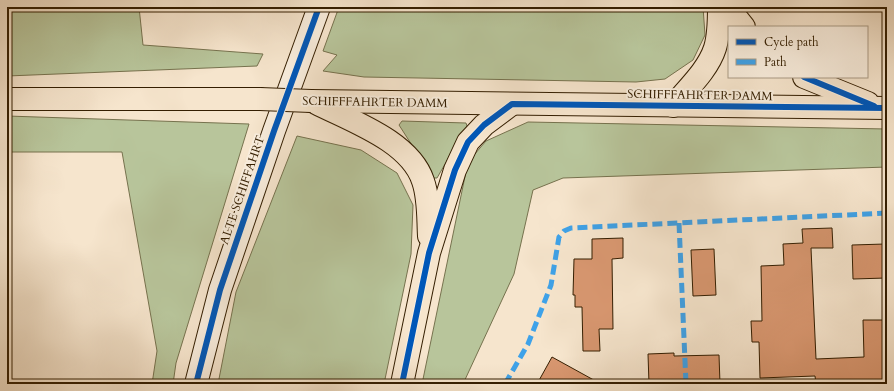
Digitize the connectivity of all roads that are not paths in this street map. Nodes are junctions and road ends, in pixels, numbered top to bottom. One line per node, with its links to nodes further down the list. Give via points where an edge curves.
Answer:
1 (319, 7): 12 (street, ALTE SCHIFFAHRT, via 220,290)
2 (719, 7): 9 (highway, via 715,48 703,70)
3 (728, 7): 4 (highway)
4 (743, 26)
5 (807, 78): 10 (highway)
6 (7, 99): 7 (highway, SCHIFFFAHRTER DAMM, bridge)
7 (311, 100): 8 (highway, SCHIFFFAHRTER DAMM); 11 (highway, via 386,138 406,153 423,180 428,210)
8 (512, 104): 9 (highway, SCHIFFFAHRTER DAMM); 11 (highway, via 484,125 468,142 455,170)
9 (673, 106): 10 (highway, SCHIFFFAHRTER DAMM)
10 (884, 108)
11 (429, 253): 13 (highway)
12 (196, 384)
13 (402, 384)

